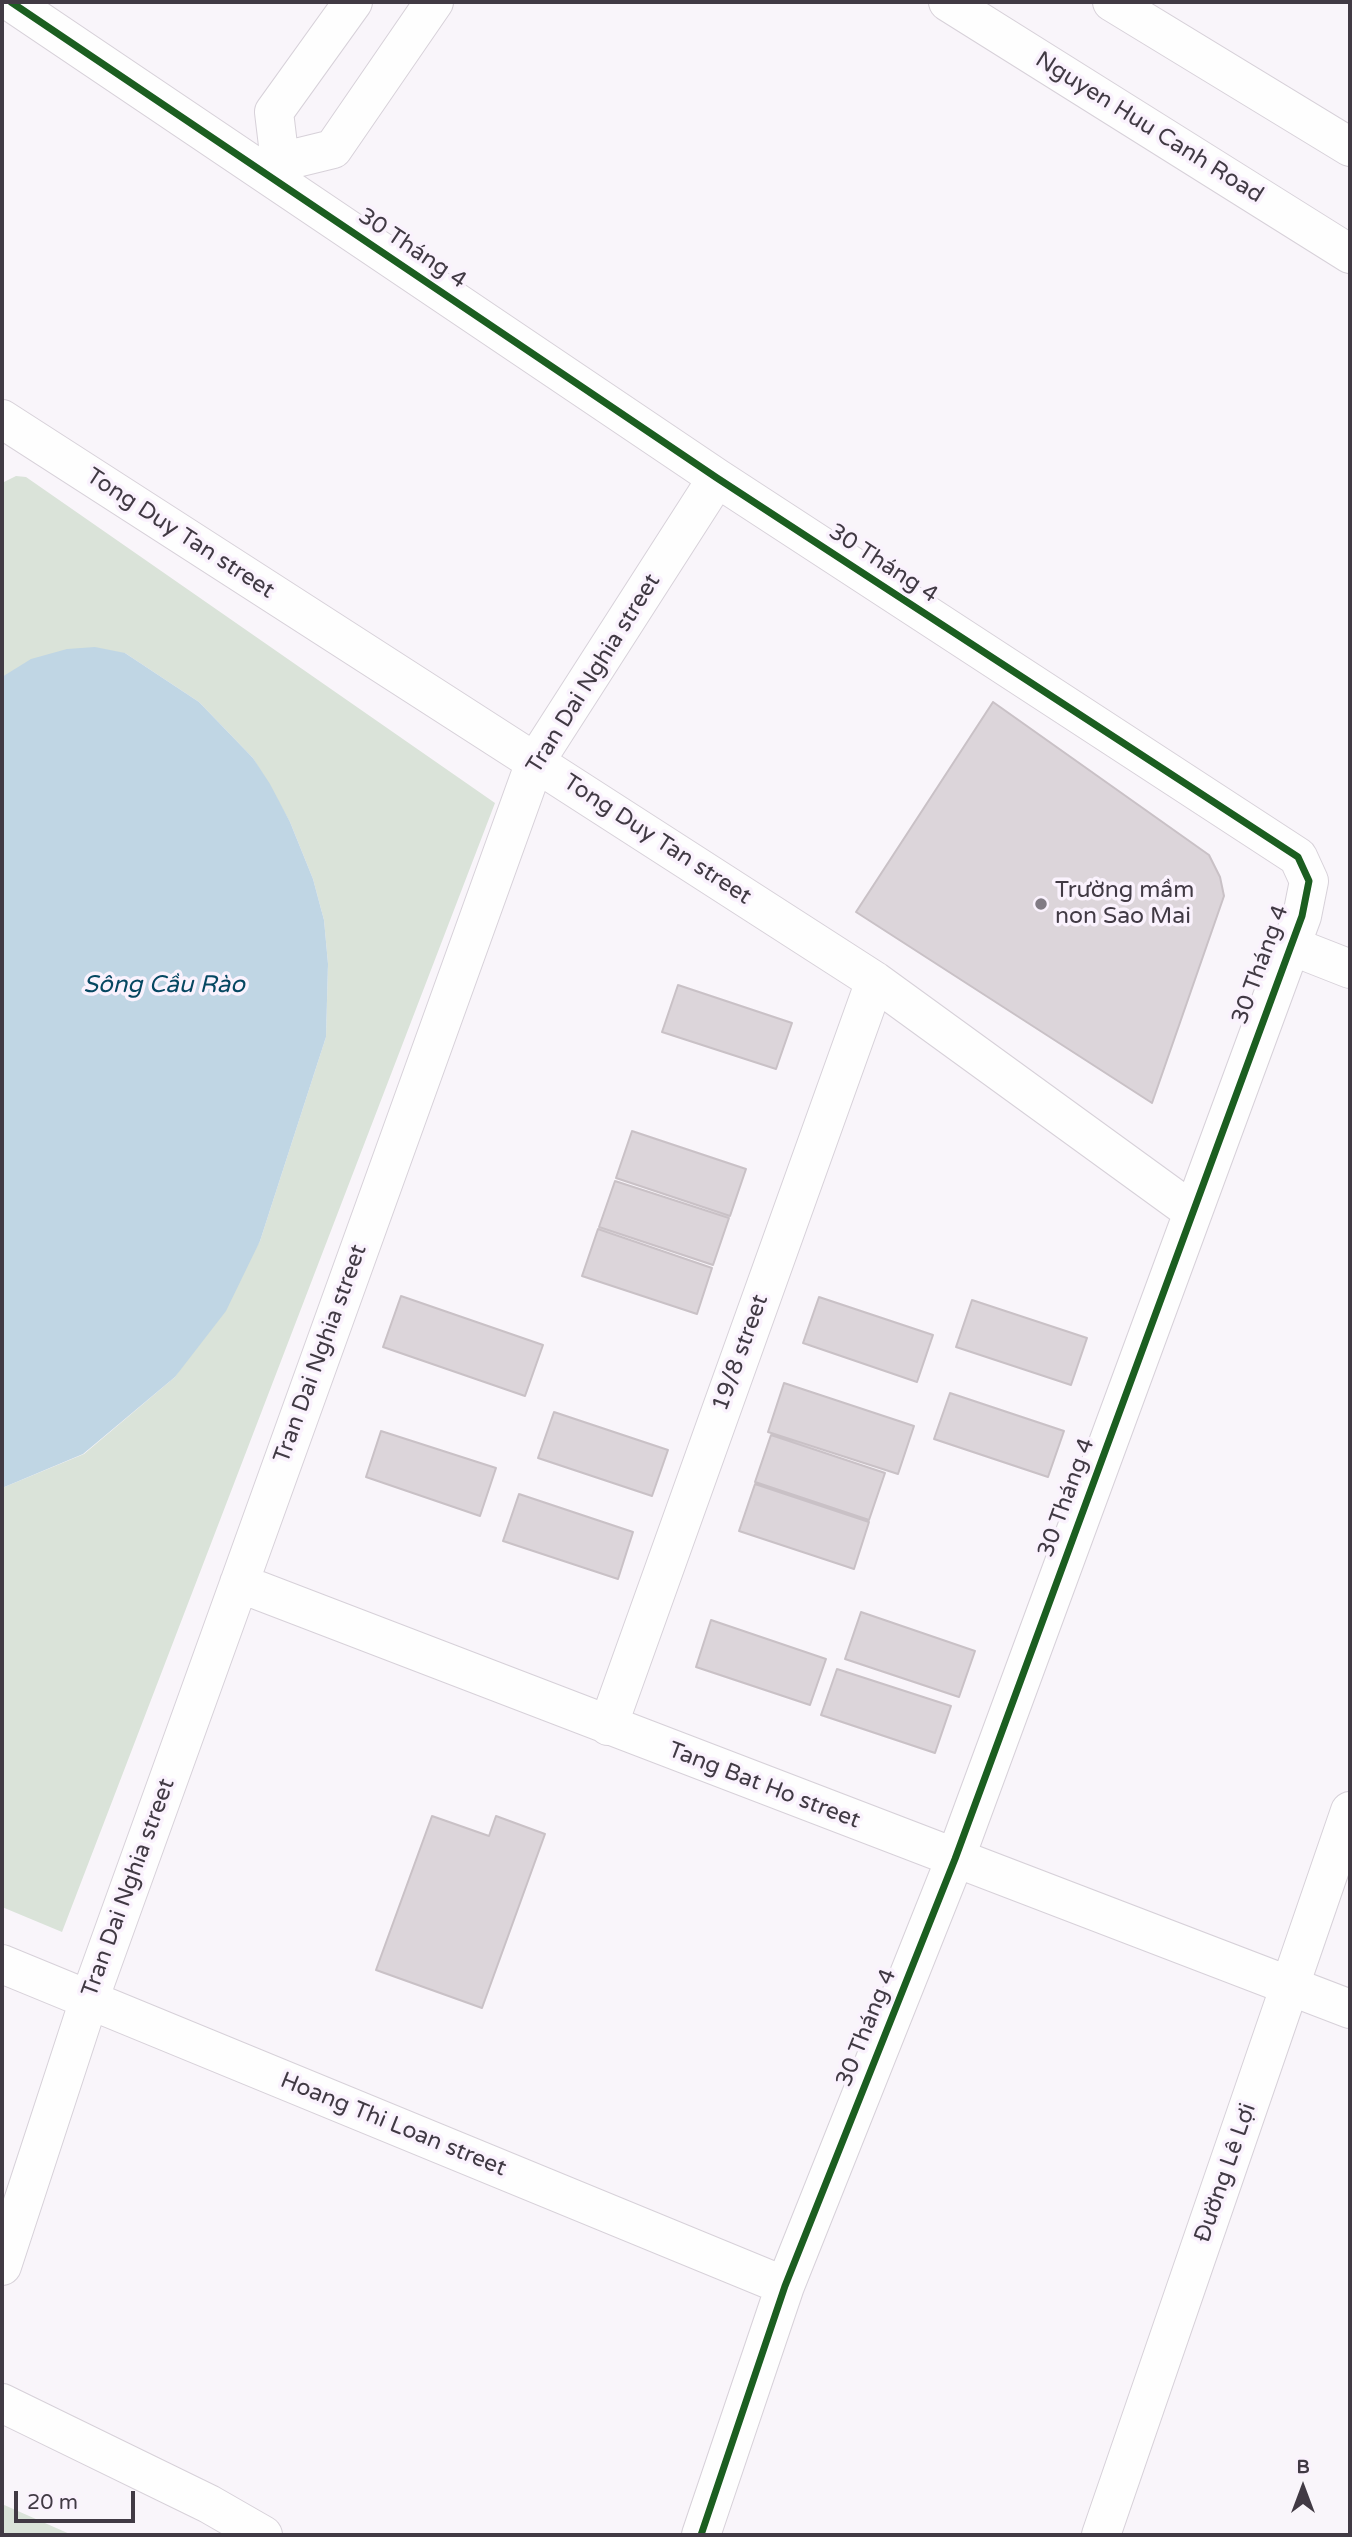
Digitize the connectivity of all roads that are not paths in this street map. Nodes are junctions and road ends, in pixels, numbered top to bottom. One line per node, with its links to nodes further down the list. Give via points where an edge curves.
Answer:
1 (11, 2): 7 (street, 30 Tháng 4)
2 (352, 2): 7 (street, via 274,112)
3 (434, 2): 7 (street, via 333,149)
4 (948, 2): 8 (street, Nguyen Huu Canh Road)
5 (1112, 2): 6 (street)
6 (1350, 147)
7 (275, 169): 10 (street, 30 Tháng 4)
8 (1350, 254)
9 (2, 419): 11 (street, Tong Duy Tan street)
10 (717, 478): 11 (street, Tran Dai Nghia street); 12 (street, 30 Tháng 4, via 1298,857 1309,881)
11 (535, 762): 14 (street, Tong Duy Tan street); 16 (street, Tran Dai Nghia street)
12 (1290, 944): 13 (street); 15 (street, 30 Tháng 4)
13 (1350, 969)
14 (875, 981): 15 (street, Tong Duy Tan street); 17 (street, 19/8 street)
15 (1193, 1212): 19 (street, 30 Tháng 4)
16 (239, 1583): 17 (street, Tang Bat Ho street); 22 (street, Tran Dai Nghia street)
17 (608, 1726): 19 (street, Tang Bat Ho street)
18 (1350, 1811): 21 (street, Đường Lê Lợi)
19 (955, 1859): 21 (street, Tang Bat Ho street); 25 (street, 30 Tháng 4)
20 (2, 1964): 22 (street, Hoang Thi Loan street)
21 (1290, 1988): 23 (street, Tang Bat Ho street); 29 (street, Đường Lê Lợi)
22 (89, 2000): 24 (street, Tran Dai Nghia street); 25 (street, Hoang Thi Loan street)
23 (1350, 2009)
24 (2, 2266)
25 (785, 2286): 28 (street, 30 Tháng 4)
26 (2, 2403): 27 (street)
27 (263, 2535)
28 (701, 2535)
29 (1101, 2535)

